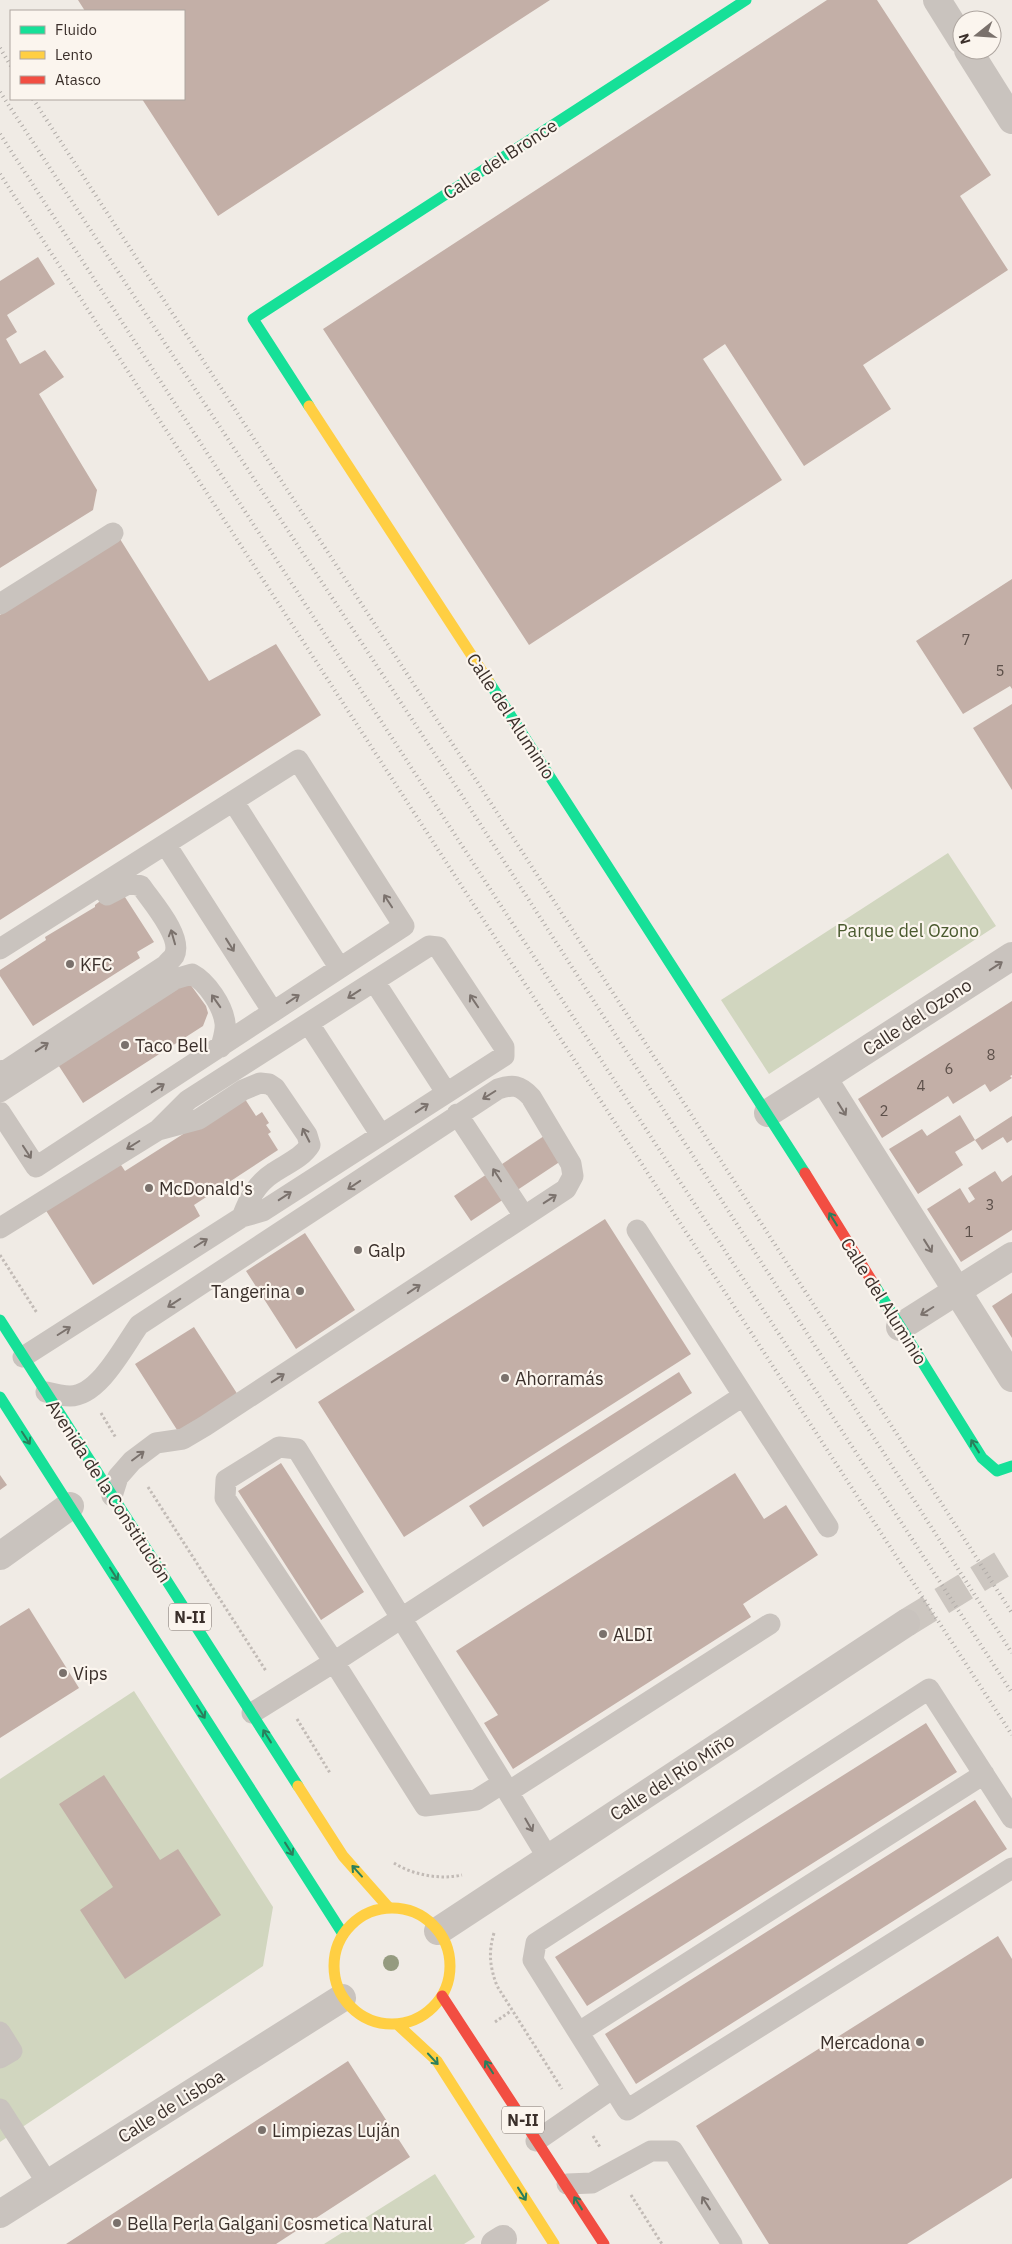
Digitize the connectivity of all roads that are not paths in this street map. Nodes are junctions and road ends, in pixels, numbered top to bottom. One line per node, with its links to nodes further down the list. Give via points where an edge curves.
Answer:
1 (746, 0): 6 (main road, Calle del Bronce)
2 (937, 0): 3 (street)
3 (952, 24)
4 (974, 60): 5 (street)
5 (1012, 120)
6 (253, 319): 23 (main road, Calle del Aluminio)
7 (113, 533): 8 (lane)
8 (0, 604)
9 (233, 801): 10 (lane); 13 (lane); 13 (lane, one-way to 9, via 404,926 298,760)
10 (166, 845): 11 (lane); 15 (lane, one-way to 15)
11 (0, 949): 18 (lane, one-way to 11, via 8,1069 166,965 175,955 176,940 141,886 130,883 40,938)
12 (1012, 956): 19 (street, Calle del Ozono, one-way to 12)
13 (339, 968): 15 (lane, one-way to 13)
14 (374, 981): 16 (lane, one-way to 16); 21 (lane); 21 (lane, one-way to 14, via 504,1056 504,1047 438,947 429,946)
15 (273, 1012): 17 (lane)
16 (308, 1024): 25 (lane, via 188,1100); 26 (lane)
17 (222, 1047): 20 (lane, one-way to 20, via 226,1025 222,1010 201,979 192,974 175,979); 22 (lane, one-way to 17, via 36,1167)
18 (0, 1071)
19 (823, 1078): 23 (street); 32 (street, one-way to 32)
20 (0, 1092)
21 (446, 1092): 26 (lane, one-way to 21)
22 (0, 1112)
23 (768, 1113): 34 (main road, Calle del Aluminio, one-way to 23)
24 (457, 1114): 27 (lane, one-way to 24); 27 (lane, one-way to 24, via 566,1189 573,1176 571,1164 531,1097 523,1088 511,1085 498,1089); 37 (lane, one-way to 37, via 140,1325 112,1366 87,1391 71,1396)
25 (158, 1130): 28 (lane, one-way to 25, via 251,1194 271,1174 305,1153 310,1145 307,1135 275,1088 260,1083 242,1090 199,1119); 29 (lane, one-way to 29)
26 (381, 1135): 28 (lane, one-way to 26, via 263,1211)
27 (524, 1216): 41 (lane, one-way to 27, via 118,1477 132,1461 156,1443 183,1439)
28 (242, 1217): 35 (lane, one-way to 28)
29 (0, 1228)
30 (636, 1230): 38 (lane)
31 (1012, 1256): 32 (street)
32 (957, 1292): 34 (street, one-way to 34); 36 (street)
33 (0, 1320): 35 (main road, Avenida de la Constitución / N-II)
34 (900, 1327): 40 (main road, Calle del Aluminio, one-way to 34, via 997,1470 982,1458)
35 (23, 1357): 37 (main road, Avenida de la Constitución / N-II)
36 (1012, 1378)
37 (46, 1392): 41 (main road, Avenida de la Constitución / N-II)
38 (743, 1396): 43 (lane); 45 (lane)
39 (0, 1397): 42 (main road, N-II, one-way to 42)
40 (1012, 1466)
41 (112, 1496): 49 (main road, Avenida de la Constitución / N-II)
42 (70, 1506): 44 (street); 57 (main road, N-II, one-way to 57)
43 (828, 1527)
44 (0, 1556)
45 (402, 1618): 48 (lane); 48 (lane, via 297,1449 279,1447 226,1480 225,1498); 51 (lane)
46 (906, 1623): 53 (street, Calle del Río Miño)
47 (770, 1624): 51 (lane)
48 (334, 1662): 49 (lane); 51 (lane, via 425,1806 476,1800)
49 (252, 1713): 55 (main road, Avenida de la Constitución / N-II, one-way to 49, via 342,1856)
50 (984, 1774): 52 (lane); 62 (lane); 62 (lane, via 929,1689 536,1943 534,1960)
51 (506, 1787): 53 (lane, one-way to 53)
52 (1012, 1818)
53 (548, 1858): 56 (street, Calle del Río Miño)
54 (1012, 1868): 64 (lane, via 627,2110)
55 (389, 1908): 56 (main road, via 406,1910 422,1917); 57 (main road, via 370,1912)
56 (438, 1931): 58 (main road, via 448,1952 449,1976)
57 (343, 1934): 59 (main road, via 334,1954 334,1977)
58 (442, 1996): 60 (main road, via 417,2020); 66 (main road, N-II, one-way to 58)
59 (342, 1998): 60 (main road, via 358,2015 379,2024); 67 (street, Calle de Lisboa)
60 (398, 2025): 70 (main road, N-II, one-way to 70, via 436,2062)
61 (0, 2032): 63 (lane, via 12,2050)
62 (579, 2032): 64 (lane)
63 (0, 2058)
64 (614, 2088): 66 (lane)
65 (0, 2110): 67 (lane)
66 (536, 2141): 68 (main road, N-II)
67 (48, 2184): 69 (street, Calle de Lisboa)
68 (567, 2184): 71 (main road, N-II, one-way to 68); 72 (lane, one-way to 68, via 673,2151 651,2151 592,2183)
69 (0, 2214)
70 (554, 2244)
71 (604, 2244)
72 (732, 2244)

